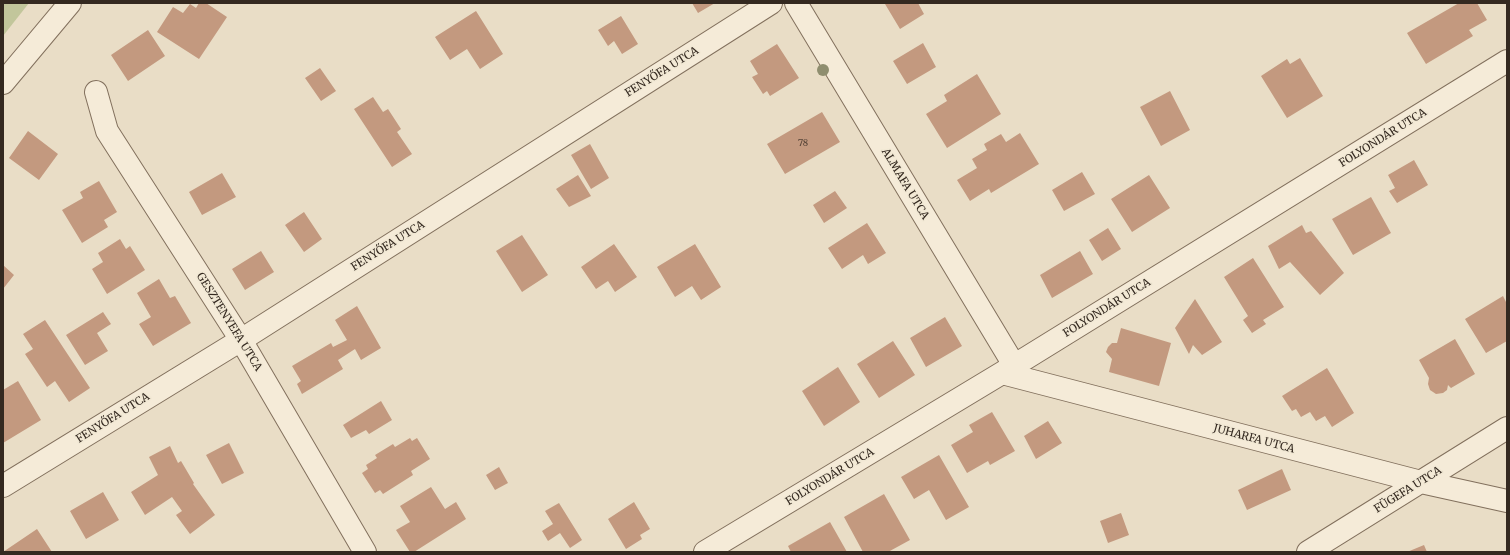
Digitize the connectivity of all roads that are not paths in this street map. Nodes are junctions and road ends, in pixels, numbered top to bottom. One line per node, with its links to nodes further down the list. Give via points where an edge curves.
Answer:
1 (70, 3): 5 (street)
2 (771, 3): 7 (street, FENYŐFA UTCA)
3 (796, 3): 8 (street, ALMAFA UTCA)
4 (1507, 61): 8 (street, FOLYONDÁR UTCA)
5 (3, 83)
6 (96, 92): 7 (street, GESZTENYEFA UTCA, via 107,131)
7 (241, 340): 11 (street, FENYŐFA UTCA); 13 (street, GESZTENYEFA UTCA)
8 (1008, 369): 10 (street, JUHARFA UTCA); 14 (street, FOLYONDÁR UTCA)
9 (1507, 428): 10 (street, FÜGEFA UTCA)
10 (1421, 482): 12 (street, JUHARFA UTCA); 15 (street, FÜGEFA UTCA)
11 (3, 486)
12 (1507, 501)
13 (365, 552)
14 (705, 552)
15 (1308, 552)

